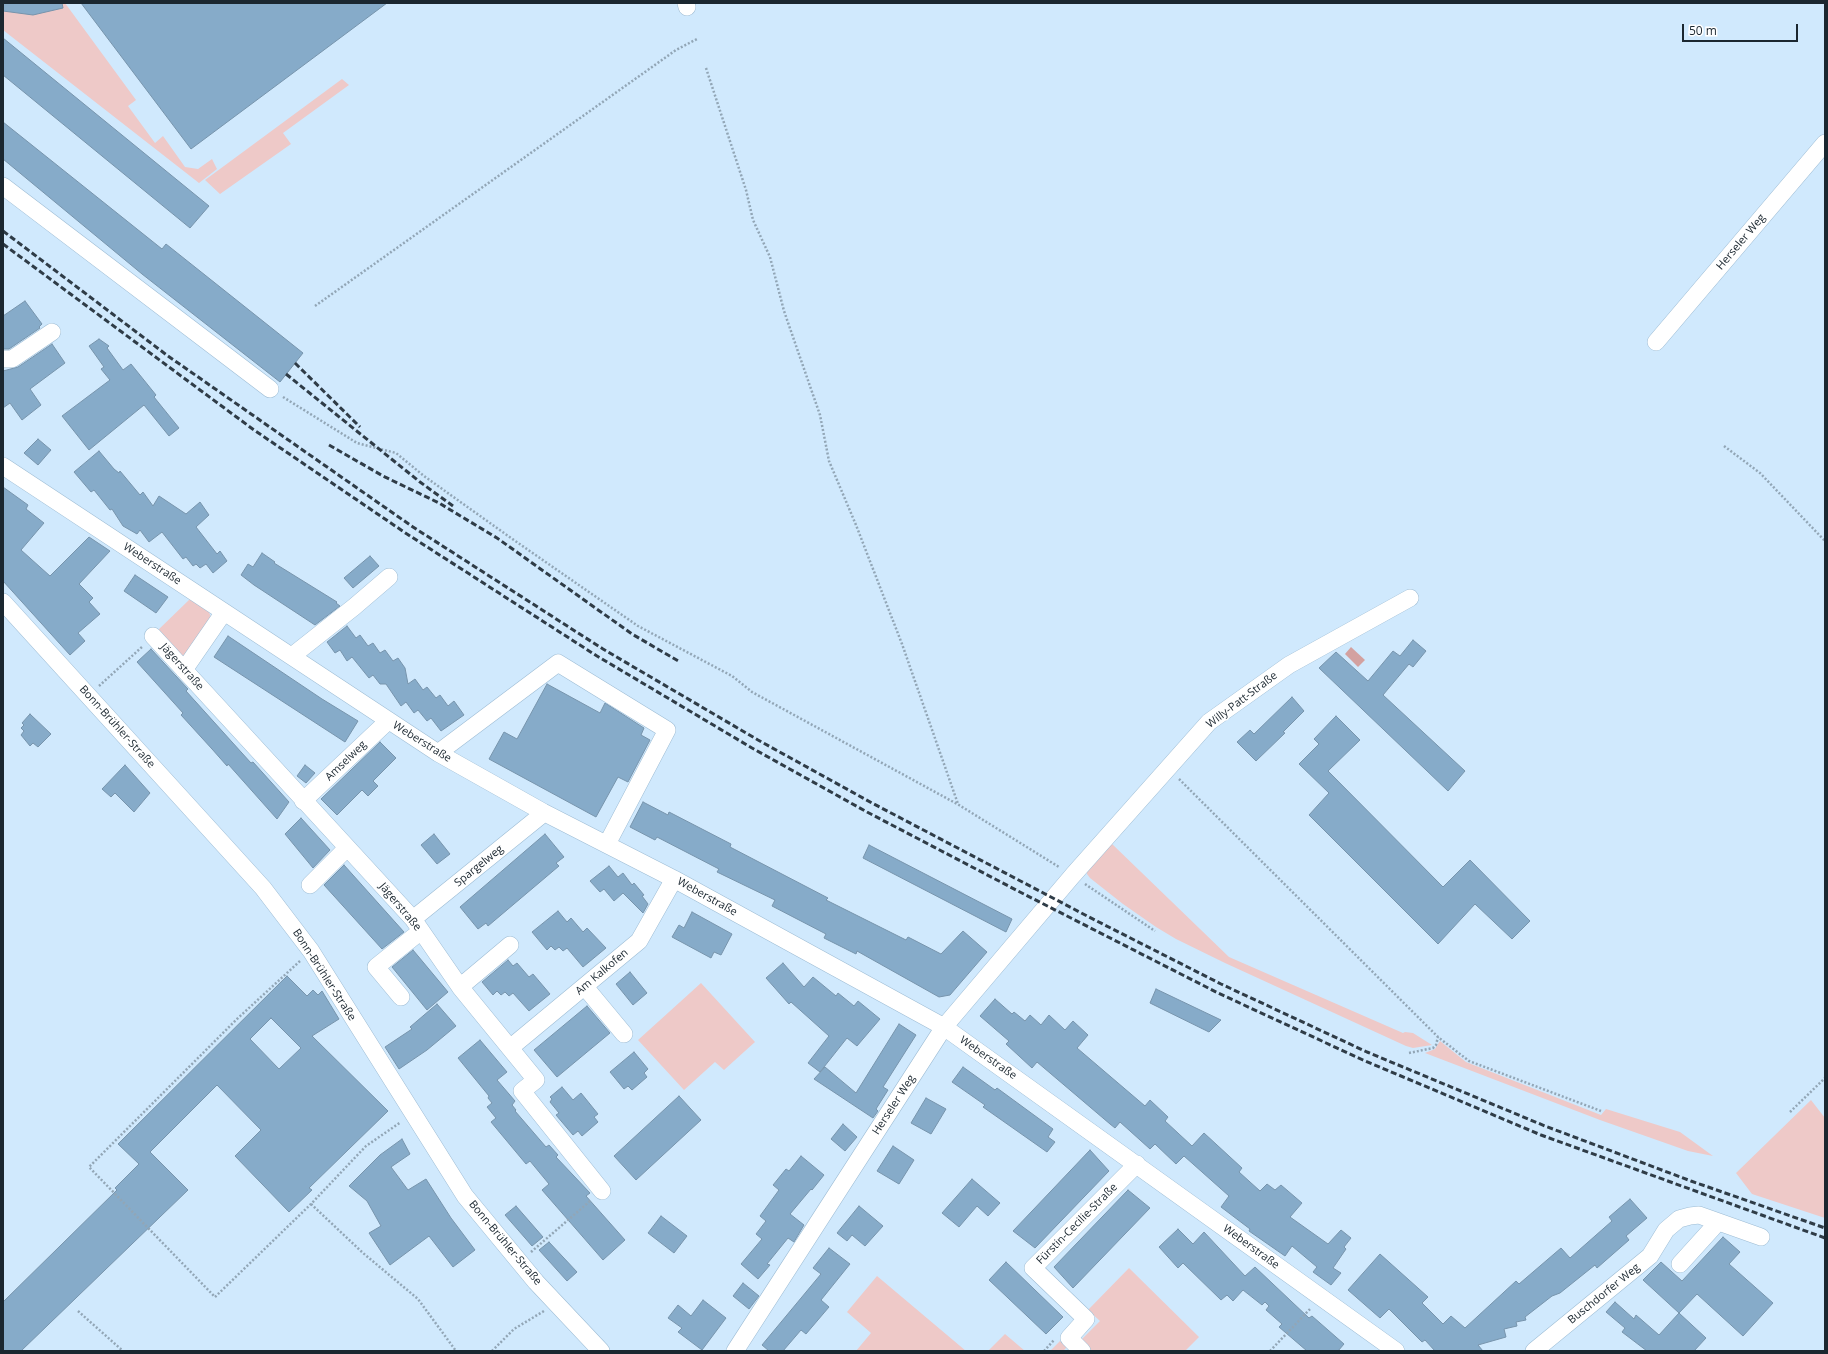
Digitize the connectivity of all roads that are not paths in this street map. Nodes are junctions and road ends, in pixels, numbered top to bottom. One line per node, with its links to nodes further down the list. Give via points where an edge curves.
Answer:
1 (1825, 143): 4 (street, Herseler Weg)
2 (3, 186): 6 (street)
3 (52, 332): 5 (street, via 12,359)
4 (1656, 342)
5 (3, 359)
6 (270, 389)
7 (3, 466): 11 (street, Weberstraße)
8 (389, 577): 13 (street)
9 (1410, 598): 21 (street, Willy-Patt-Straße, via 1289,665 1209,722)
10 (3, 602): 37 (street, Bonn-Brühler-Straße, via 263,888 311,952 465,1196 520,1264 547,1308)
11 (224, 612): 13 (street, Weberstraße); 14 (street)
12 (153, 636): 14 (street, Jägerstraße)
13 (292, 656): 15 (street, Weberstraße)
14 (184, 670): 17 (street, Jägerstraße)
15 (388, 721): 16 (street, Weberstraße); 17 (street, Amselweg)
16 (438, 753): 18 (street, Weberstraße); 19 (street, via 558,663 667,730)
17 (304, 801): 20 (street, Jägerstraße)
18 (544, 813): 19 (street, Weberstraße); 24 (street, Spargelweg)
19 (607, 844): 22 (street, Weberstraße)
20 (347, 848): 23 (street); 24 (street, Jägerstraße)
21 (1073, 875): 29 (street, Herseler Weg)
22 (674, 879): 27 (street, Am Kalkofen, via 639,941); 29 (street, Weberstraße)
23 (310, 885)
24 (417, 925): 26 (street, Jägerstraße); 28 (street, Spargelweg, via 376,967)
25 (510, 945): 26 (street)
26 (460, 987): 31 (street, Jägerstraße)
27 (585, 987): 30 (street); 31 (street, Am Kalkofen)
28 (401, 997)
29 (944, 1027): 32 (street, Weberstraße); 38 (street, Herseler Weg)
30 (624, 1034)
31 (510, 1048): 33 (street, Jägerstraße, via 536,1080 522,1091)
32 (1136, 1164): 39 (street, Fürstin-Cecilie-Straße, via 1033,1268 1086,1319 1069,1338); 40 (street, Weberstraße)
33 (597, 1195)
34 (1718, 1222): 35 (street); 36 (street); 41 (street, Buschdorfer Weg, via 1699,1215 1679,1220 1666,1230 1650,1256)
35 (1761, 1237)
36 (1680, 1264)
37 (598, 1349)
38 (736, 1351)
39 (1082, 1351)
40 (1396, 1351)
41 (1534, 1351)

